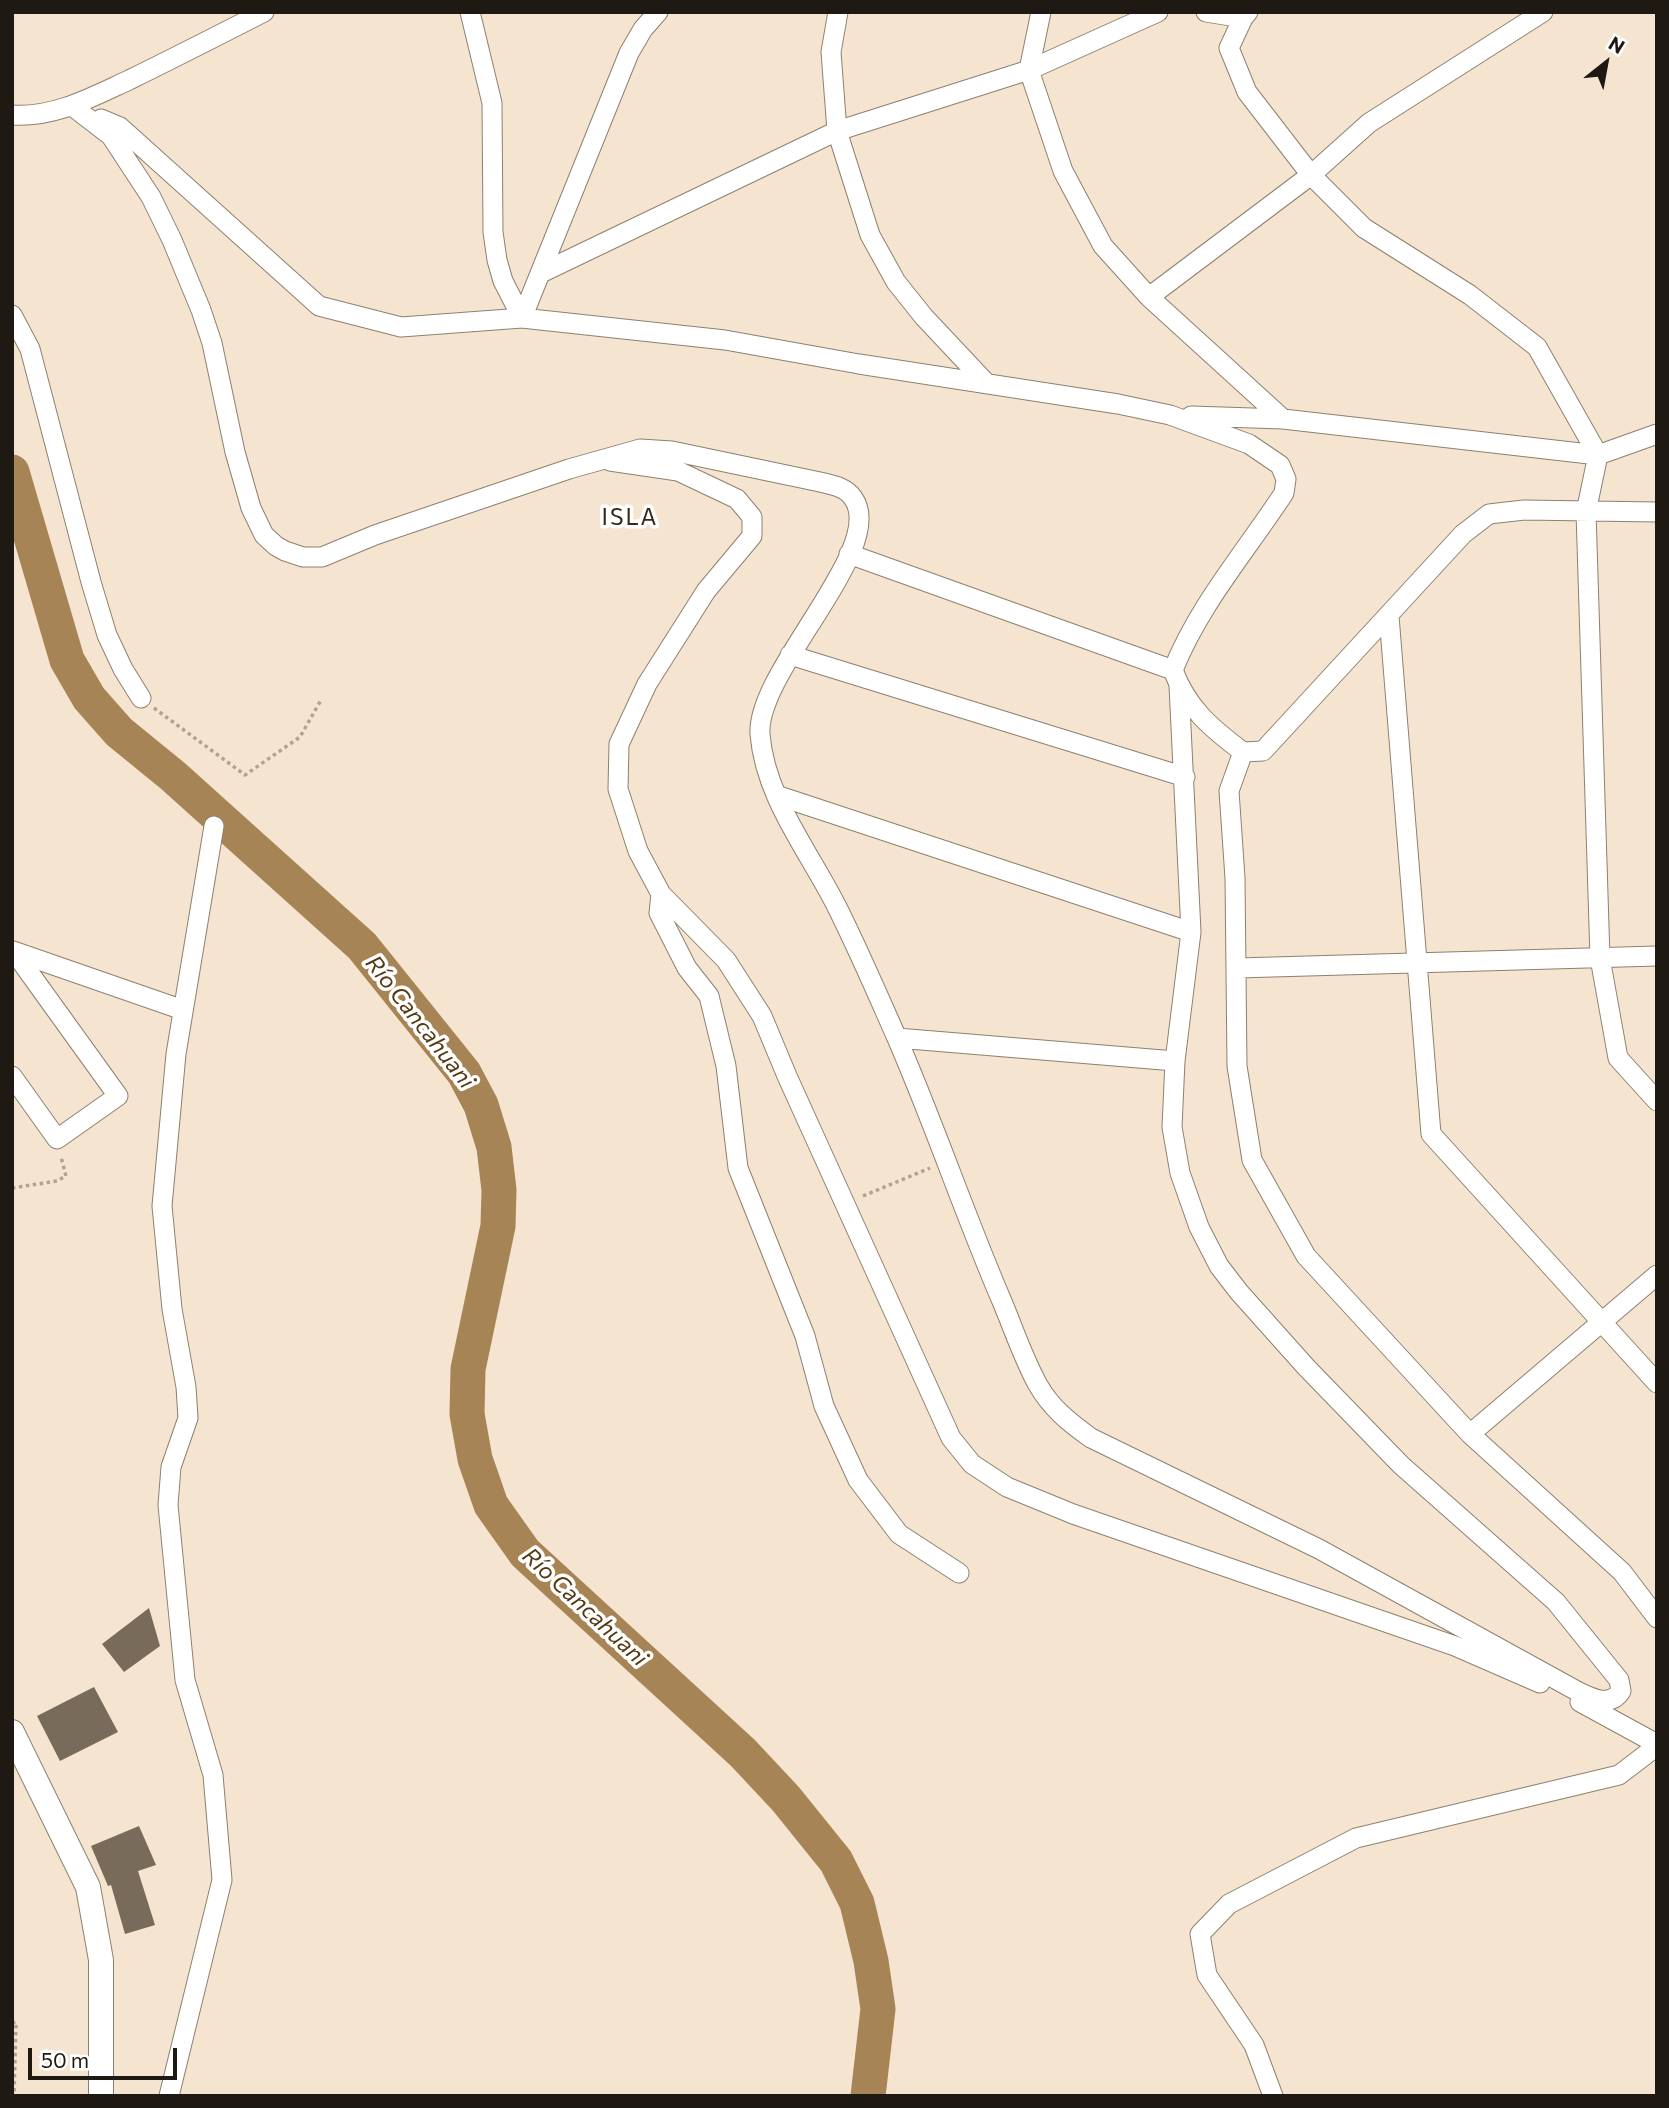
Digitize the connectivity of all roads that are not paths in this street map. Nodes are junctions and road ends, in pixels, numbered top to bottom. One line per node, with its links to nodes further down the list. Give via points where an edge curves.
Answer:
1 (264, 12): 11 (street)
2 (470, 12): 18 (street, via 492,103 497,260)
3 (658, 12): 15 (street, via 629,53)
4 (838, 12): 13 (street, via 831,52)
5 (1041, 12): 10 (street)
6 (1158, 12): 10 (street)
7 (1206, 12): 9 (street)
8 (1543, 12): 14 (street, via 1369,123)
9 (1245, 15): 14 (street, via 1229,48 1247,92)
10 (1029, 70): 13 (street); 16 (street, via 1063,171 1103,246)
11 (72, 106): 12 (street, via 30,117); 18 (street, via 120,127 318,306 401,327); 24 (street, via 111,136 151,197 172,240 212,343 251,508 264,535 276,546 303,557 322,557)
12 (12, 115)
13 (837, 131): 15 (street); 19 (street, via 870,235 896,282)
14 (1311, 175): 16 (street); 23 (street, via 1364,228 1470,295 1536,347)
15 (541, 273): 18 (street)
16 (1149, 298): 21 (street)
17 (12, 316): 31 (street, via 30,349 107,635)
18 (522, 318): 19 (street, via 725,340)
19 (987, 384): 20 (street)
20 (1170, 415): 21 (street); 30 (street, via 1263,452 1280,465 1286,479 1284,493 1185,640)
21 (1283, 419): 23 (street)
22 (1657, 434): 23 (street)
23 (1598, 455): 25 (street)
24 (602, 460): 27 (street, via 652,449 837,486 857,505 859,526); 36 (street, via 678,471 737,499 752,517 752,536 706,591 647,684 619,744 618,789 638,851)
25 (1586, 512): 26 (street); 28 (street, via 1489,514 1464,534); 40 (street)
26 (1657, 512)
27 (849, 554): 29 (street, via 828,597); 30 (street)
28 (1389, 616): 32 (street, via 1263,751); 41 (street)
29 (790, 655): 33 (street); 34 (street, via 766,702 760,729)
30 (1176, 678): 32 (street, via 1197,715); 33 (street)
31 (141, 698)
32 (1243, 752): 42 (street, via 1229,791)
33 (1185, 777): 37 (street)
34 (776, 795): 37 (street); 44 (street, via 837,906)
35 (214, 827): 43 (street)
36 (661, 894): 52 (street, via 659,913 687,968 709,996 726,1066 738,1168 805,1336 824,1406 858,1480 899,1534); 55 (street, via 726,960 762,1016 951,1438 972,1464 1007,1487 1073,1514 1455,1646 1570,1697)
37 (1191, 932): 45 (street)
38 (13, 953): 43 (street); 46 (street, via 118,1096 57,1139)
39 (1657, 956): 40 (street)
40 (1600, 958): 41 (street); 47 (street, via 1618,1058)
41 (1416, 963): 42 (street); 49 (street, via 1431,1134)
42 (1238, 968): 51 (street, via 1237,1066 1252,1160 1306,1256)
43 (183, 1010): 57 (street, via 162,1206 188,1418 171,1467 168,1505 185,1680 213,1775 222,1880)
44 (897, 1038): 45 (street); 45 (street, via 1037,1384 1061,1416 1091,1438 1319,1549 1577,1691 1600,1701 1619,1696 1616,1674 1556,1602 1401,1465 1281,1340 1219,1266 1186,1194 1175,1152)
45 (1175, 1062)
46 (12, 1076)
47 (1657, 1101)
48 (1657, 1275): 49 (street)
49 (1601, 1322): 50 (street); 51 (street)
50 (1657, 1383)
51 (1470, 1434): 53 (street, via 1622,1572)
52 (958, 1573)
53 (1657, 1618)
54 (12, 1732): 56 (main road, via 88,1887 101,1960)
55 (1657, 1745): 58 (street, via 1619,1775 1356,1838 1229,1904 1200,1934 1207,1975 1254,2045)
56 (101, 2096)
57 (169, 2096)
58 (1273, 2096)

